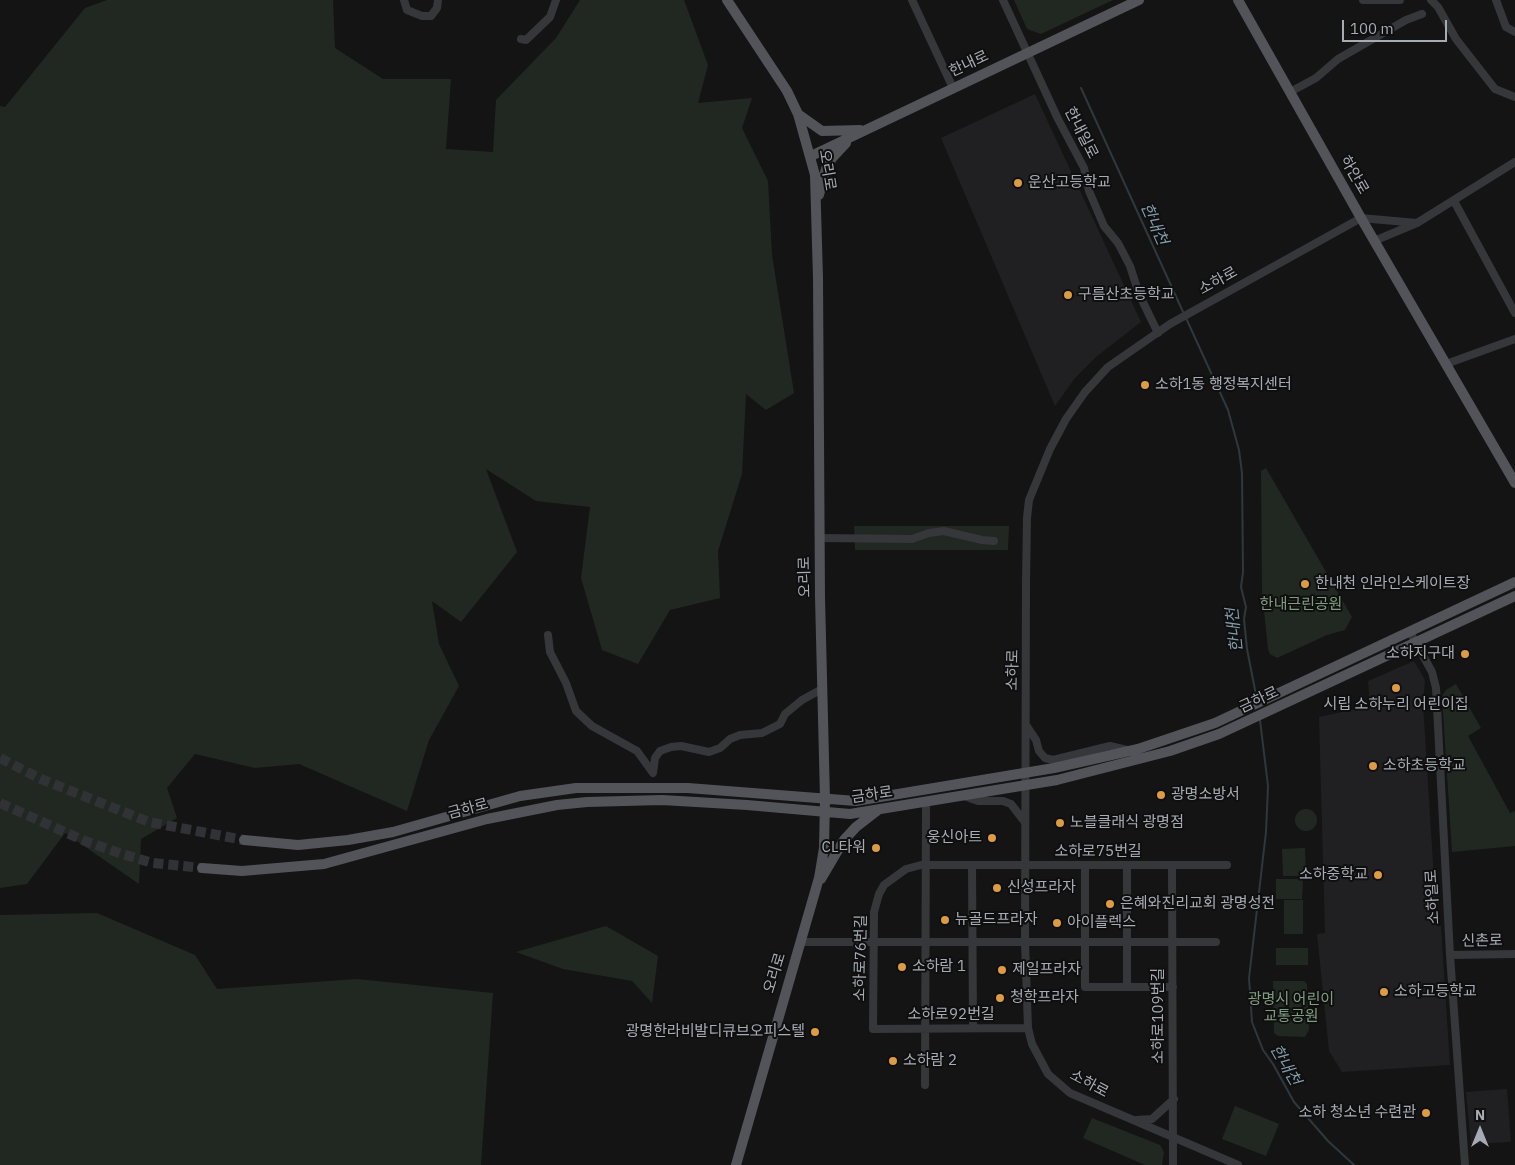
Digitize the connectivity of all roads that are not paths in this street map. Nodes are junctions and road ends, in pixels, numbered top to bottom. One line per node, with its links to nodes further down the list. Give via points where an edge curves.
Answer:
1 (404, 0): 2 (street, via 407,10 422,16 431,16)
2 (438, 0)
3 (556, 0): 15 (street, via 550,17 526,40)
4 (727, 0): 20 (main road, 오리로, via 787,91)
5 (912, 0): 17 (street)
6 (1003, 0): 16 (street, 한내일로)
7 (1139, 0): 16 (main road, 한내로)
8 (1238, 0): 18 (main road, 하안로)
9 (1363, 0): 10 (street)
10 (1400, 0)
11 (1431, 0): 19 (street, via 1495,89)
12 (1496, 0): 14 (street, via 1506,27)
13 (1422, 14): 18 (street, via 1338,59 1316,78)
14 (1515, 32)
15 (522, 39)
16 (1029, 53): 17 (main road, 한내로); 30 (street, 한내일로, via 1084,168 1089,191 1104,226 1130,266)
17 (953, 88): 21 (main road, 한내로)
18 (1290, 92): 26 (main road, 하안로)
19 (1515, 97)
20 (798, 114): 21 (main road, via 822,131); 22 (main road, 오리로)
21 (866, 130): 22 (main road, 한내로); 24 (main road, via 843,145 832,158)
22 (812, 156): 24 (main road, 오리로)
23 (1515, 162): 25 (street)
24 (817, 201): 34 (main road, 오리로)
25 (1454, 201): 27 (street); 29 (street)
26 (1361, 218): 27 (street); 28 (main road, 하안로); 30 (street, 소하로)
27 (1417, 223): 28 (street)
28 (1374, 241): 32 (main road, 하안로)
29 (1515, 313)
30 (1158, 333): 42 (street, 소하로, via 1108,367 1085,392 1066,419 1035,483 1027,518)
31 (1515, 339): 32 (street)
32 (1446, 364): 33 (main road, 하안로)
33 (1515, 481)
34 (819, 538): 35 (street, via 912,540 944,530); 41 (main road, 오리로)
35 (994, 540)
36 (1515, 582): 38 (main road, 금하로)
37 (1515, 596): 40 (main road, 금하로)
38 (1410, 632): 40 (street, 소하일로); 43 (main road, 금하로, via 1243,712)
39 (548, 635): 44 (street, via 550,652 576,711 592,726 637,751)
40 (1416, 642): 46 (main road, 금하로, via 1244,724 1170,751); 74 (street, 소하일로, via 1432,672 1436,688)
41 (822, 690): 44 (street, via 802,700 785,714 780,724 762,733 730,739 709,752 681,746 660,751); 49 (main road, 오리로)
42 (1026, 724): 43 (street, via 1045,758 1053,760 1110,746); 45 (street, 소하로)
43 (1129, 751): 45 (main road, 금하로)
44 (652, 772): 47 (street)
45 (1025, 774): 46 (street, 소하로); 49 (main road, 금하로, via 856,801)
46 (1025, 785): 48 (main road, 금하로); 53 (street, 소하로)
47 (660, 788): 49 (main road, 금하로); 54 (main road, 금하로, via 622,786 553,790 487,804 393,832 348,840 298,844)
48 (964, 796): 50 (main road, 금하로); 53 (street, via 978,802 1003,801 1011,804)
49 (826, 799): 52 (main road, 오리로)
50 (926, 802): 51 (main road, 금하로); 55 (street)
51 (879, 810): 52 (main road, 금하로, via 850,814); 63 (main road, via 844,840)
52 (826, 812): 62 (main road, 금하로, via 662,800 580,802 487,819 324,864 242,871); 63 (main road, 오리로)
53 (1025, 822): 58 (street, 소하로)
54 (244, 840)
55 (926, 865): 56 (street, 소하로76번길); 70 (street, 소하로76번길, via 906,869 884,885 874,912); 71 (street)
56 (972, 865): 58 (street, 소하로76번길); 72 (street)
57 (1227, 865): 61 (street, 소하로75번길)
58 (1024, 866): 59 (street, 소하로75번길); 65 (street, 소하로)
59 (1085, 866): 60 (street, 소하로75번길); 66 (street)
60 (1127, 866): 61 (street, 소하로75번길); 67 (street)
61 (1172, 866): 68 (street, 소하로109번길)
62 (202, 868)
63 (817, 886): 64 (main road, 오리로)
64 (800, 942): 70 (street); 85 (main road, 오리로)
65 (1024, 942): 66 (street); 72 (street); 78 (street, 소하로)
66 (1085, 942): 67 (street); 75 (street, via 1085,987)
67 (1127, 942): 68 (street); 75 (street)
68 (1173, 942): 69 (street); 76 (street, 소하로109번길)
69 (1216, 942)
70 (874, 943): 71 (street); 79 (street, 소하로76번길)
71 (926, 943): 72 (street); 80 (street)
72 (972, 943): 77 (street)
73 (1515, 954): 74 (street, 신촌로)
74 (1450, 955): 88 (street, 소하일로)
75 (1127, 987): 76 (street)
76 (1173, 987): 82 (street, 소하로109번길)
77 (972, 1028): 78 (street, 소하로92번길); 80 (street, 소하로92번길)
78 (1028, 1028): 83 (street, 소하로, via 1041,1063 1062,1087 1081,1099)
79 (874, 1029): 80 (street, 소하로92번길)
80 (925, 1029): 81 (street)
81 (925, 1085)
82 (1174, 1099): 83 (street, via 1152,1119); 84 (street, 소하로109번길)
83 (1131, 1120): 84 (street, 소하로)
84 (1174, 1138): 86 (street, 소하로109번길); 87 (street, 소하로)
85 (736, 1165)
86 (1173, 1165)
87 (1238, 1165)
88 (1465, 1165)

